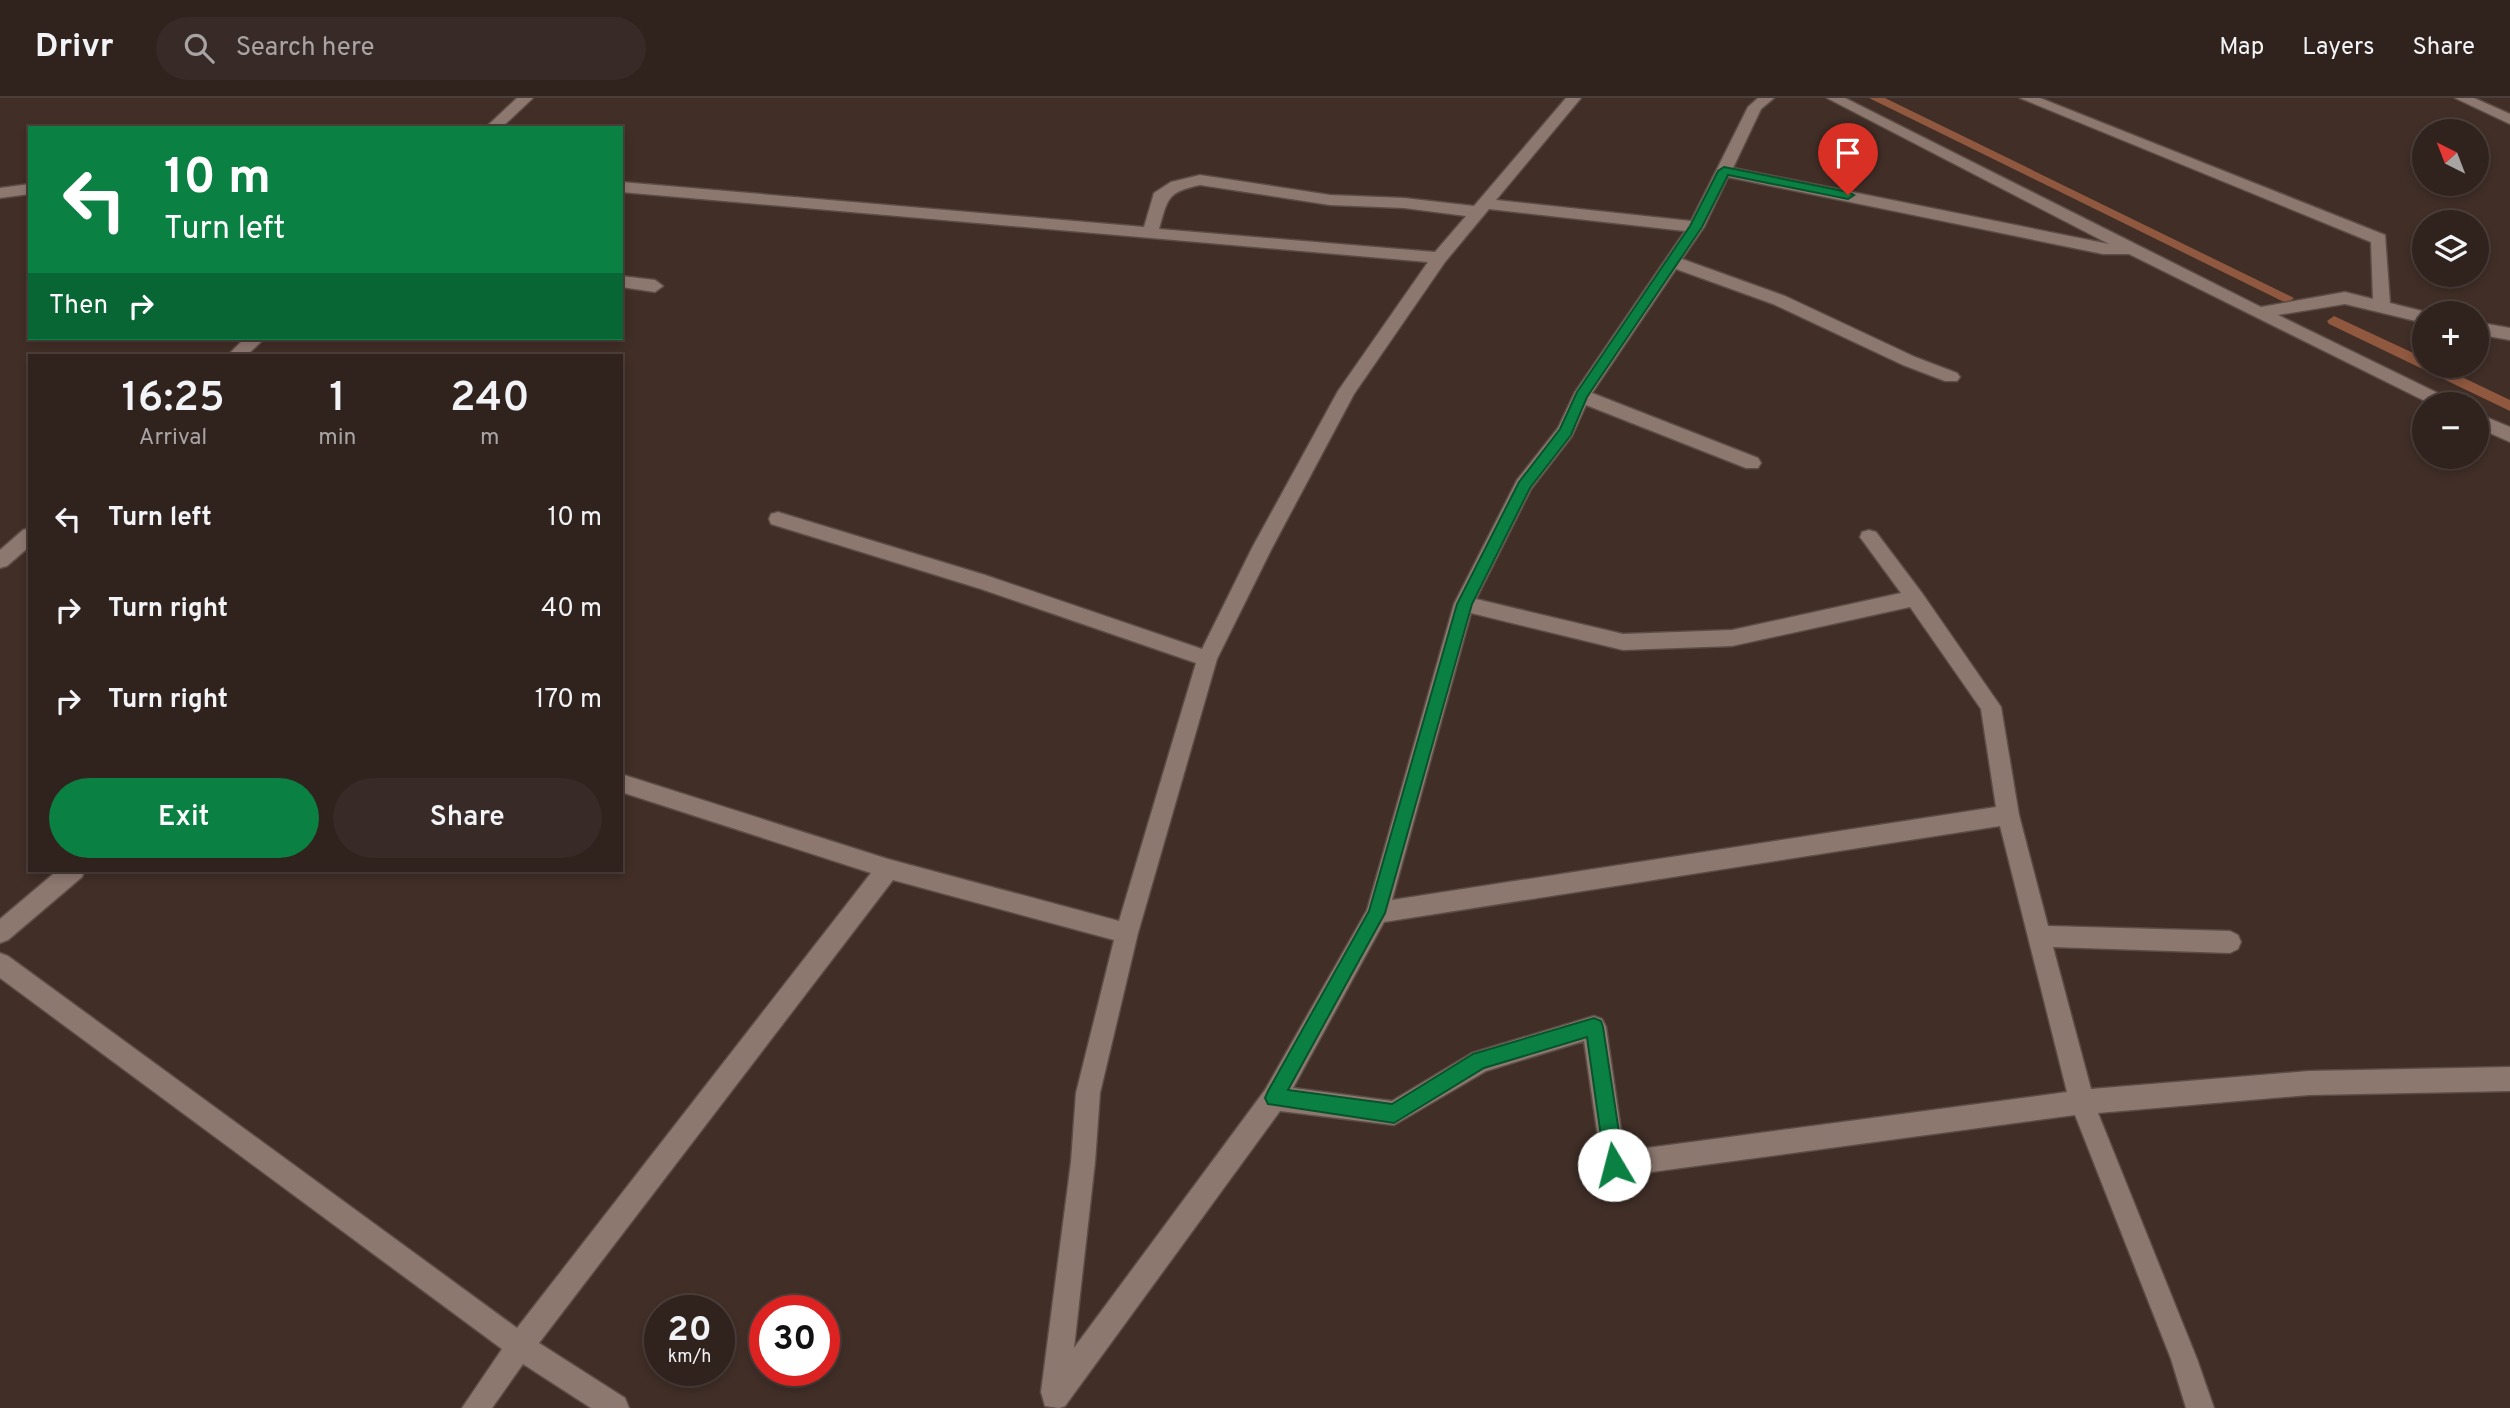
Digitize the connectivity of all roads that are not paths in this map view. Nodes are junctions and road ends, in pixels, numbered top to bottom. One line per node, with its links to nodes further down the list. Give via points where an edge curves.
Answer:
1 (526, 98): 8 (street)
2 (1574, 98): 13 (street)
3 (1767, 98): 9 (street, via 1755,107)
4 (1833, 98): 16 (street)
5 (2028, 98): 21 (street, via 2379,239)
6 (2462, 98): 7 (street)
7 (2510, 119)
8 (494, 126)
9 (1724, 171): 14 (street); 16 (street, via 2103,249)
10 (623, 187): 15 (street)
11 (28, 189): 12 (street)
12 (0, 193)
13 (1481, 208): 14 (street); 15 (street, via 1329,200 1200,180 1177,185 1160,197); 17 (street)
14 (1696, 227): 18 (street)
15 (1150, 233): 17 (street)
16 (2133, 249): 22 (street)
17 (1439, 258): 40 (street, via 1347,391)
18 (1673, 262): 28 (street, via 1779,300); 30 (street)
19 (623, 281): 20 (street)
20 (655, 286)
21 (2382, 308): 22 (street, via 2345,298); 23 (street)
22 (2259, 313): 29 (street)
23 (2412, 314)
24 (2489, 330): 25 (street)
25 (2510, 334)
26 (254, 340): 27 (street)
27 (237, 354)
28 (1951, 377)
29 (2421, 392)
30 (1581, 396): 33 (street); 39 (street, via 1566,431 1524,485)
31 (2489, 425): 32 (street)
32 (2510, 435)
33 (1752, 463)
34 (778, 519): 40 (street)
35 (28, 537): 37 (street)
36 (1869, 537): 38 (street)
37 (0, 561)
38 (1915, 598): 39 (street, via 1732,638 1623,642); 42 (street, via 1991,707)
39 (1464, 604): 45 (street)
40 (1207, 659): 47 (street)
41 (623, 784): 43 (street)
42 (2008, 815): 45 (street); 48 (street)
43 (888, 869): 47 (street); 54 (street)
44 (72, 872): 46 (street)
45 (1377, 913): 52 (street)
46 (0, 933)
47 (1127, 933): 55 (street, via 1087,1093)
48 (2039, 936): 49 (street); 53 (street)
49 (2230, 942)
50 (0, 964): 54 (street)
51 (2510, 1079): 53 (street, via 2309,1083)
52 (1274, 1098): 53 (street, via 1394,1113 1480,1060 1594,1027 1614,1165); 55 (street)
53 (2082, 1102): 58 (street, via 2185,1359)
54 (520, 1346): 56 (street); 57 (street)
55 (1055, 1402)
56 (476, 1408)
57 (615, 1408)
58 (2200, 1408)

